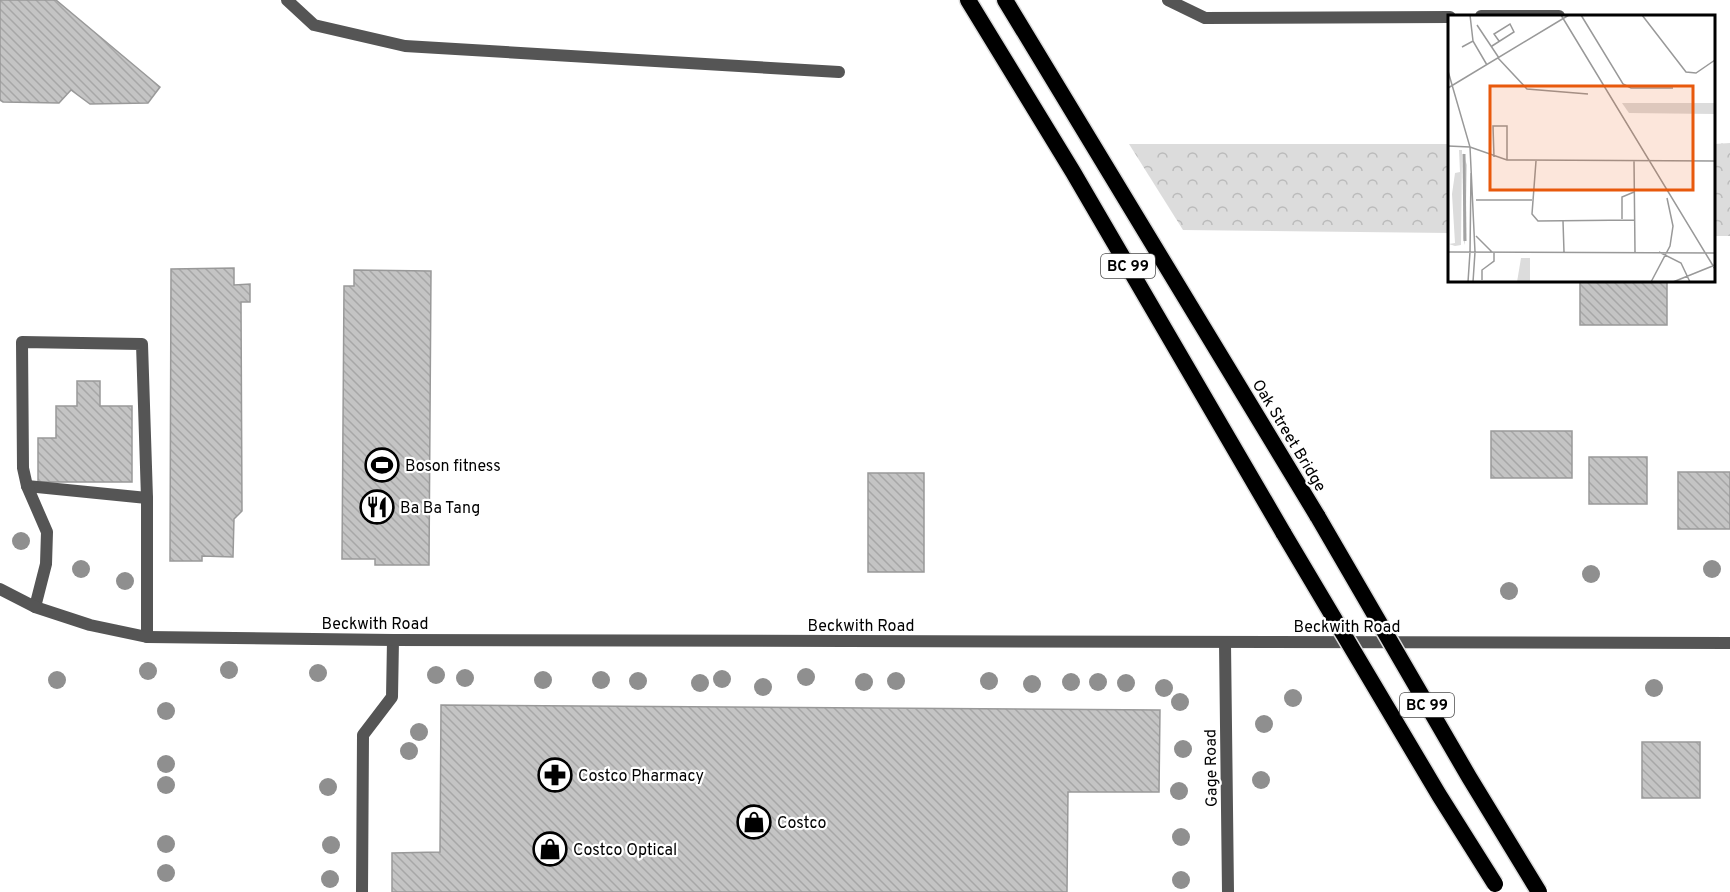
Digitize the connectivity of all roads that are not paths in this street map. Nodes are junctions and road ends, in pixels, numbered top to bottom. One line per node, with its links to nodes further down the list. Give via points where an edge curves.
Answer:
1 (287, 0): 6 (street, via 314,25 405,46)
2 (968, 0): 15 (highway, BC 99, bridge)
3 (1005, 0): 18 (highway, Oak Street Bridge / BC 99, bridge)
4 (1168, 0): 5 (street, via 1205,18)
5 (1448, 17)
6 (839, 72)
7 (27, 486): 8 (street); 8 (street, via 23,468 22,342 142,344); 10 (street, via 47,532 46,564)
8 (147, 498): 11 (street)
9 (0, 589): 10 (street, Beckwith Road)
10 (36, 607): 11 (street, Beckwith Road, via 90,625)
11 (147, 637): 12 (street, Beckwith Road)
12 (393, 640): 13 (street, Beckwith Road); 16 (street, via 392,697 363,735)
13 (1225, 643): 14 (street, Beckwith Road); 17 (street, Gage Road)
14 (1730, 643)
15 (1497, 889)
16 (362, 892)
17 (1228, 892)
18 (1539, 892)

